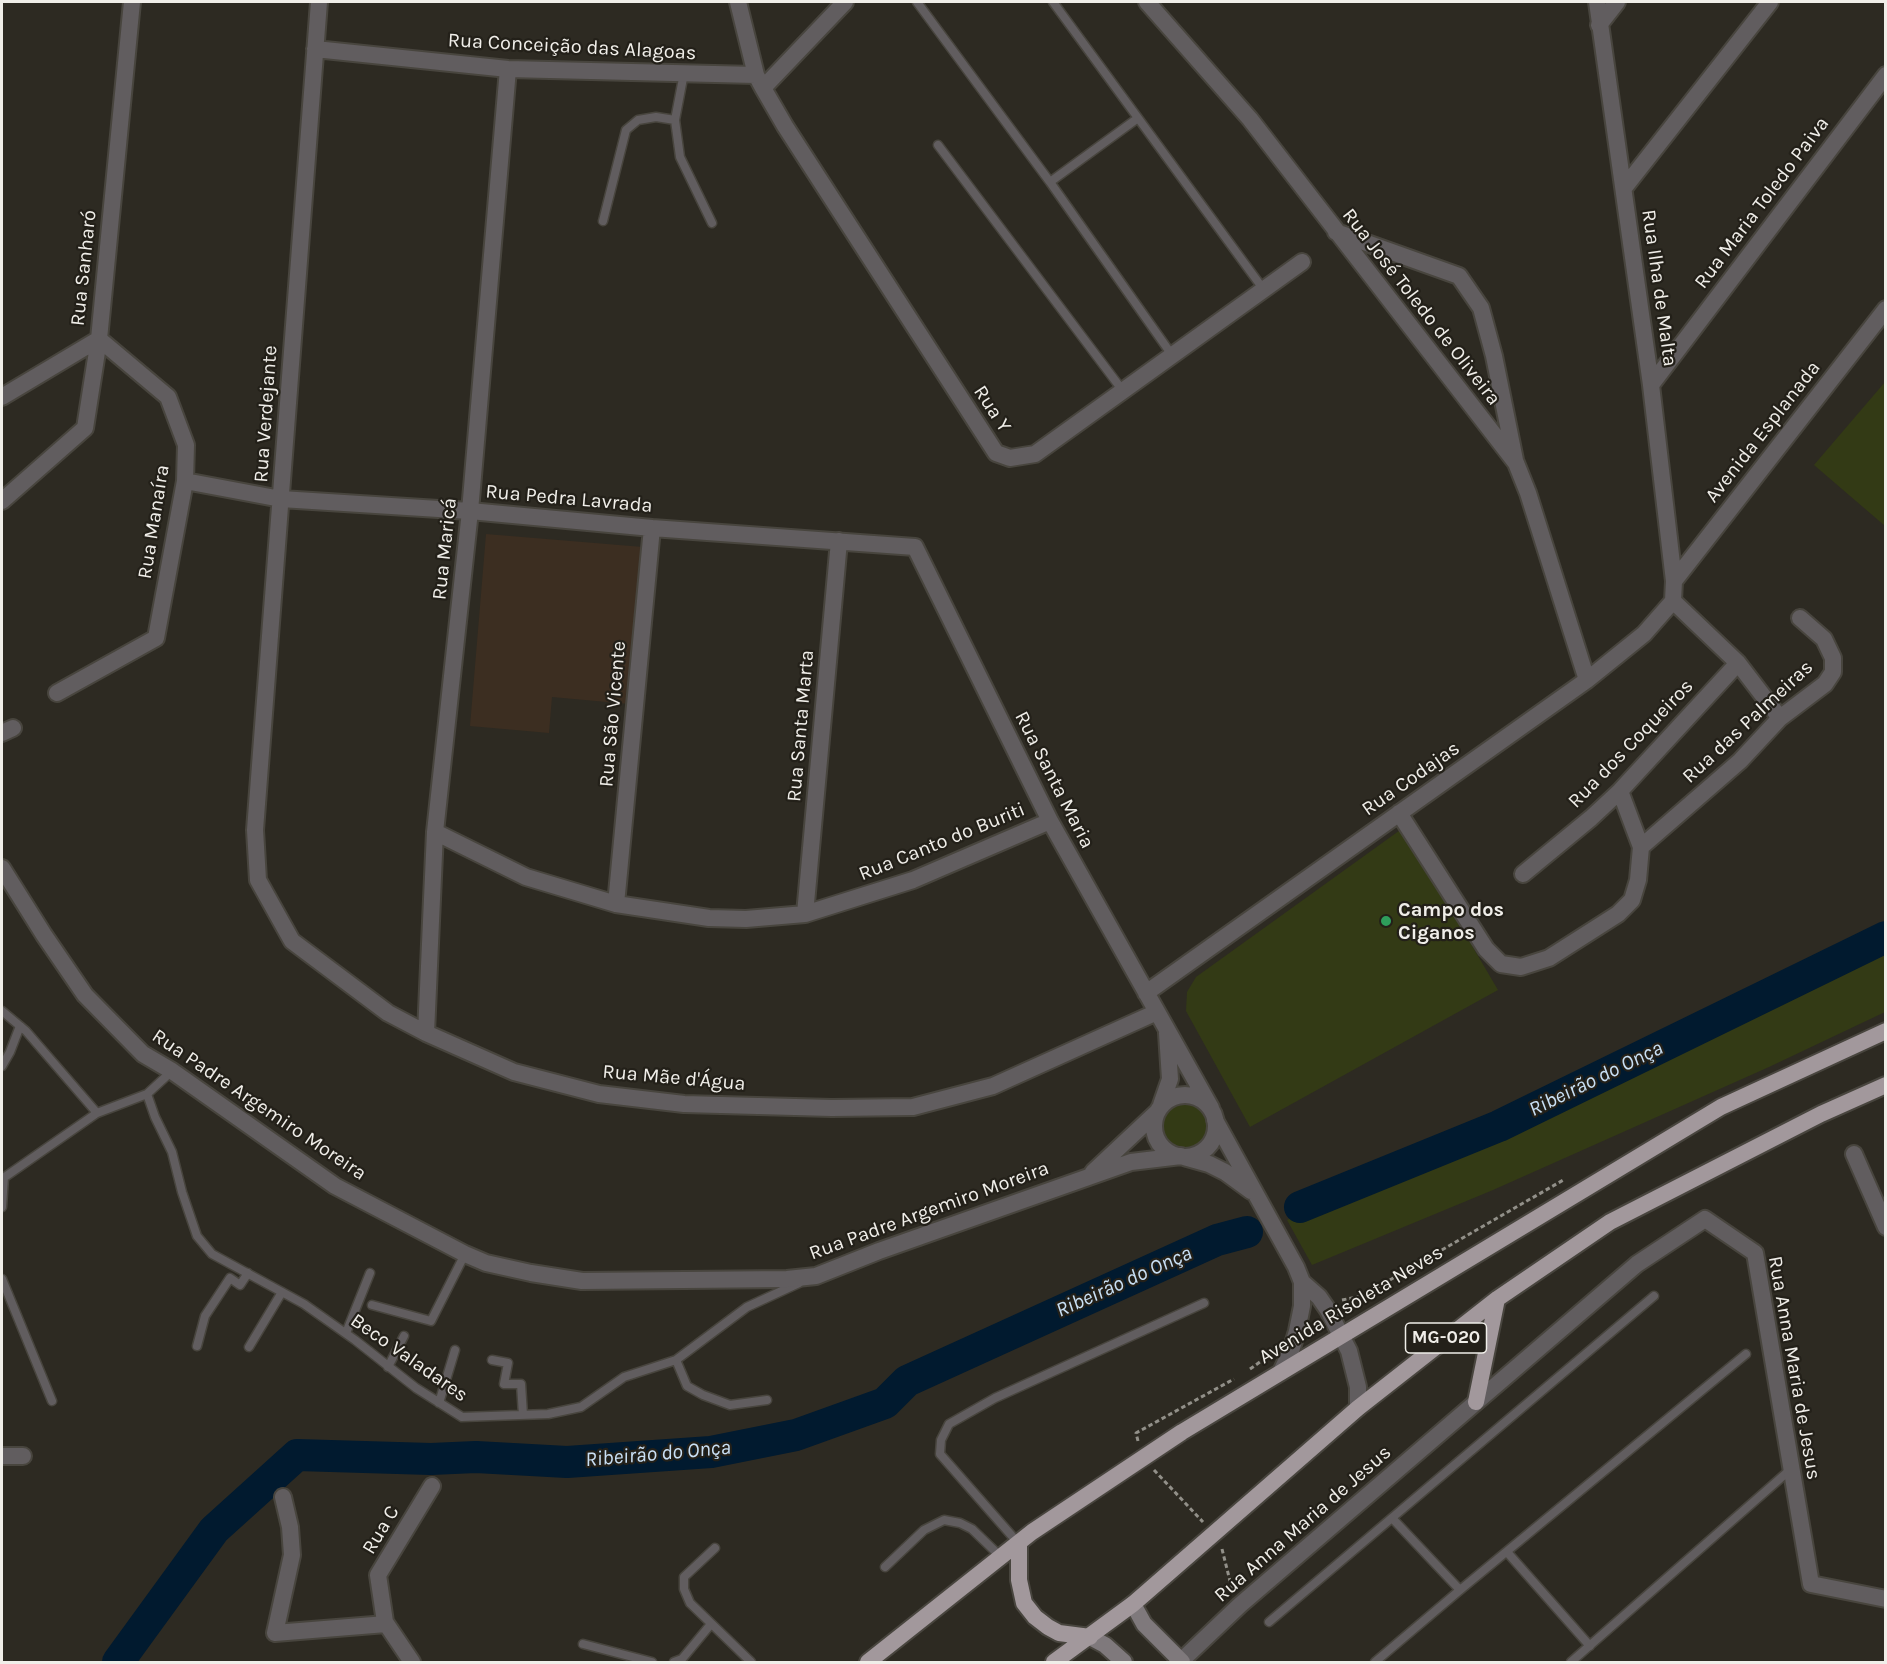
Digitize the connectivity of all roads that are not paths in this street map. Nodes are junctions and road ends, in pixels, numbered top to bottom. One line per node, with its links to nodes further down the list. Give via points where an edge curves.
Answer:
1 (132, 2): 28 (street, Rua Sanharó)
2 (319, 2): 12 (street, Rua Verdejante)
3 (738, 2): 16 (street, Rua Y)
4 (845, 2): 16 (street)
5 (917, 2): 20 (lane)
6 (1053, 2): 17 (lane)
7 (1147, 2): 24 (street, Rua José Toledo de Oliveira, via 1250,119)
8 (1597, 2): 11 (street, Rua Ilha de Malta)
9 (1617, 2): 11 (street)
10 (1770, 2): 21 (street)
11 (1599, 25): 21 (street, Rua Ilha de Malta)
12 (315, 49): 13 (street, Rua Conceição das Alagoas); 35 (street, Rua Verdejante)
13 (508, 69): 14 (street, Rua Conceição das Alagoas); 37 (street, Rua Maricá)
14 (684, 73): 16 (street, Rua Conceição das Alagoas); 18 (lane)
15 (1886, 75): 30 (street, Rua Maria Toledo Paiva)
16 (760, 82): 31 (street, Rua Y, via 996,453 1010,458 1035,454)
17 (1138, 118): 20 (lane); 26 (lane)
18 (675, 120): 22 (lane, via 638,120 626,130); 23 (lane, via 680,156)
19 (938, 145): 31 (lane)
20 (1050, 182): 29 (lane)
21 (1624, 188): 30 (street, Rua Ilha de Malta)
22 (603, 221)
23 (712, 223)
24 (1336, 232): 33 (street, Rua José Toledo de Oliveira); 33 (street, via 1459,276 1481,308)
25 (1302, 262): 26 (street, Rua Y)
26 (1264, 290): 29 (street, Rua Y)
27 (1886, 309): 41 (street, Avenida Esplanada)
28 (99, 339): 32 (street); 34 (street, Rua Manaíra, via 168,397 186,446); 36 (street, Rua Sanharó, via 85,428)
29 (1172, 355): 31 (street, Rua Y)
30 (1651, 385): 41 (street, Rua Ilha de Malta)
31 (1123, 390)
32 (2, 397)
33 (1516, 463): 45 (street, Rua José Toledo de Oliveira)
34 (184, 481): 35 (street, Rua Pedra Lavrada); 46 (street, Rua Manaíra, via 156,638)
35 (281, 499): 37 (street, Rua Pedra Lavrada); 51 (street, Rua Verdejante)
36 (2, 501)
37 (470, 511): 38 (street, Rua Pedra Lavrada); 52 (street, Rua Maricá)
38 (652, 528): 39 (street, Rua Pedra Lavrada); 56 (street, Rua São Vicente)
39 (839, 541): 40 (street, Rua Pedra Lavrada); 57 (street, Rua Santa Marta)
40 (915, 548): 50 (street, Rua Santa Maria)
41 (1674, 580): 42 (street)
42 (1673, 601): 44 (street); 45 (street, Rua Codajas, via 1644,634)
43 (1800, 618): 47 (street, Rua das Palmeiras, via 1824,639 1833,658 1833,672 1825,684)
44 (1738, 663): 47 (street); 48 (street, Rua dos Coqueiros)
45 (1587, 680): 49 (street, Rua Codajas)
46 (57, 693)
47 (1780, 718): 53 (street, Rua das Palmeiras, via 1740,761)
48 (1620, 791): 53 (street); 55 (street, Rua dos Coqueiros)
49 (1399, 813): 53 (street, via 1486,949 1501,964 1521,967 1549,958 1632,900); 58 (street, Rua Codajas)
50 (1050, 821): 57 (street, Rua Canto do Buriti, via 913,880); 58 (street, Rua Santa Maria)
51 (255, 830): 63 (street, Rua Mãe d'Água, via 258,880 292,941 388,1013)
52 (435, 832): 56 (street, Rua Canto do Buriti, via 526,877); 63 (street, Rua Maricá)
53 (1641, 847)
54 (2, 868): 65 (street, Rua Padre Argemiro Moreira, via 85,994 143,1053)
55 (1523, 874)
56 (616, 904): 57 (street, Rua Canto do Buriti, via 709,918)
57 (805, 914)
58 (1146, 993): 60 (street, Rua Santa Maria)
59 (2, 1011): 61 (lane)
60 (1161, 1019): 63 (street, Rua Mãe d'Água, via 993,1086 913,1107 684,1104 599,1094 514,1072); 68 (street, Rua Santa Maria, via 1170,1079); 70 (street, Rua Santa Maria)
61 (20, 1026): 64 (lane); 69 (lane)
62 (1886, 1031): 91 (highway, Avenida Risoleta Neves / MG-020, via 1721,1107)
63 (426, 1033)
64 (2, 1066)
65 (172, 1071): 67 (lane); 78 (street, Rua Padre Argemiro Moreira, via 335,1186)
66 (1886, 1085): 87 (highway, MG-020, via 1610,1222)
67 (147, 1094): 69 (lane); 79 (lane, Beco Valadares, via 171,1152 197,1236 212,1254)
68 (1159, 1109): 70 (street, via 1178,1095 1187,1095 1196,1097); 72 (street, via 1153,1123 1158,1142 1165,1150); 73 (street, Rua Padre Argemiro Moreira)
69 (97, 1113): 74 (lane)
70 (1213, 1114): 72 (street, via 1214,1138 1193,1156); 75 (street, Rua Santa Maria)
71 (1854, 1154): 77 (street)
72 (1182, 1157): 73 (street, Rua Padre Argemiro Moreira, via 1131,1162); 75 (street, Rua Santa Maria, via 1225,1172)
73 (1088, 1176): 82 (street, Rua Padre Argemiro Moreira)
74 (3, 1178): 76 (lane)
75 (1261, 1202): 81 (street, Rua Santa Maria)
76 (2, 1207)
77 (1886, 1227)
78 (465, 1254): 82 (street, Rua Padre Argemiro Moreira, via 520,1271 582,1281); 89 (lane, via 431,1321)
79 (248, 1273): 85 (lane, Beco Valadares); 93 (lane, via 240,1285 230,1278 205,1316)
80 (370, 1273): 90 (lane)
81 (1299, 1275): 91 (street, Rua Santa Maria); 100 (street, via 1302,1306 1292,1350)
82 (816, 1276): 98 (lane, Beco Valadares, via 747,1307)
83 (2, 1279): 84 (lane)
84 (4, 1289): 102 (lane)
85 (282, 1292): 90 (lane, Beco Valadares); 94 (lane)
86 (1654, 1296): 112 (lane)
87 (1497, 1299): 103 (highway); 105 (highway, MG-020)
88 (1204, 1304): 113 (lane, via 995,1398 949,1424 941,1440 940,1454)
89 (372, 1305)
90 (346, 1333): 99 (lane, Beco Valadares)
91 (1342, 1334): 100 (highway, Avenida Risoleta Neves / MG-020); 105 (street, Rua Santa Maria, via 1355,1369)
92 (404, 1336): 99 (lane)
93 (197, 1346)
94 (249, 1347)
95 (455, 1350): 104 (lane)
96 (1746, 1354): 115 (lane)
97 (492, 1360): 106 (lane, via 508,1362 504,1384 521,1384)
98 (676, 1360): 101 (lane, via 687,1386 703,1395 730,1405); 106 (lane, Beco Valadares, via 624,1377 581,1407)
99 (388, 1366): 104 (lane, Beco Valadares)
100 (1281, 1372): 113 (highway, Avenida Risoleta Neves / MG-020, via 1173,1438)
101 (767, 1400)
102 (52, 1401)
103 (1476, 1402): 109 (street, Rua Anna Maria de Jesus, via 1637,1264 1705,1219 1755,1253); 134 (street, Rua Anna Maria de Jesus, via 1240,1605)
104 (440, 1403): 106 (lane, Beco Valadares, via 462,1418)
105 (1358, 1408): 120 (highway, MG-020)
106 (523, 1415)
107 (2, 1456): 108 (street)
108 (23, 1456)
109 (1791, 1469): 119 (street, Rua Anna Maria de Jesus, via 1811,1584); 126 (lane)
110 (432, 1486): 122 (street, Rua C, via 378,1575)
111 (283, 1497): 122 (street, via 292,1555 274,1633)
112 (1392, 1518): 118 (lane); 121 (lane)
113 (1019, 1544): 116 (highway, Avenida Risoleta Neves / MG-020); 124 (highway, via 1019,1580 1024,1603 1048,1628)
114 (715, 1548): 123 (lane, via 684,1577 690,1603)
115 (1506, 1552): 118 (lane); 126 (lane)
116 (1001, 1558): 117 (lane, via 972,1529 944,1520 924,1530); 131 (highway, Avenida Risoleta Neves / MG-020)
117 (885, 1567)
118 (1460, 1590): 135 (lane)
119 (1886, 1599)
120 (1133, 1604): 124 (highway, MG-020); 134 (main road, via 1144,1624)
121 (1269, 1622)
122 (386, 1624): 127 (street, Rua C)
123 (711, 1624): 129 (lane, via 682,1659); 130 (lane)
124 (1090, 1636): 132 (highway, MG-020); 133 (main road)
125 (583, 1644): 128 (lane)
126 (1590, 1646): 136 (lane)
127 (412, 1662)
128 (652, 1662)
129 (674, 1662)
130 (751, 1662)
131 (868, 1662)
132 (1054, 1662)
133 (1124, 1662)
134 (1181, 1662)
135 (1375, 1662)
136 (1572, 1662)

